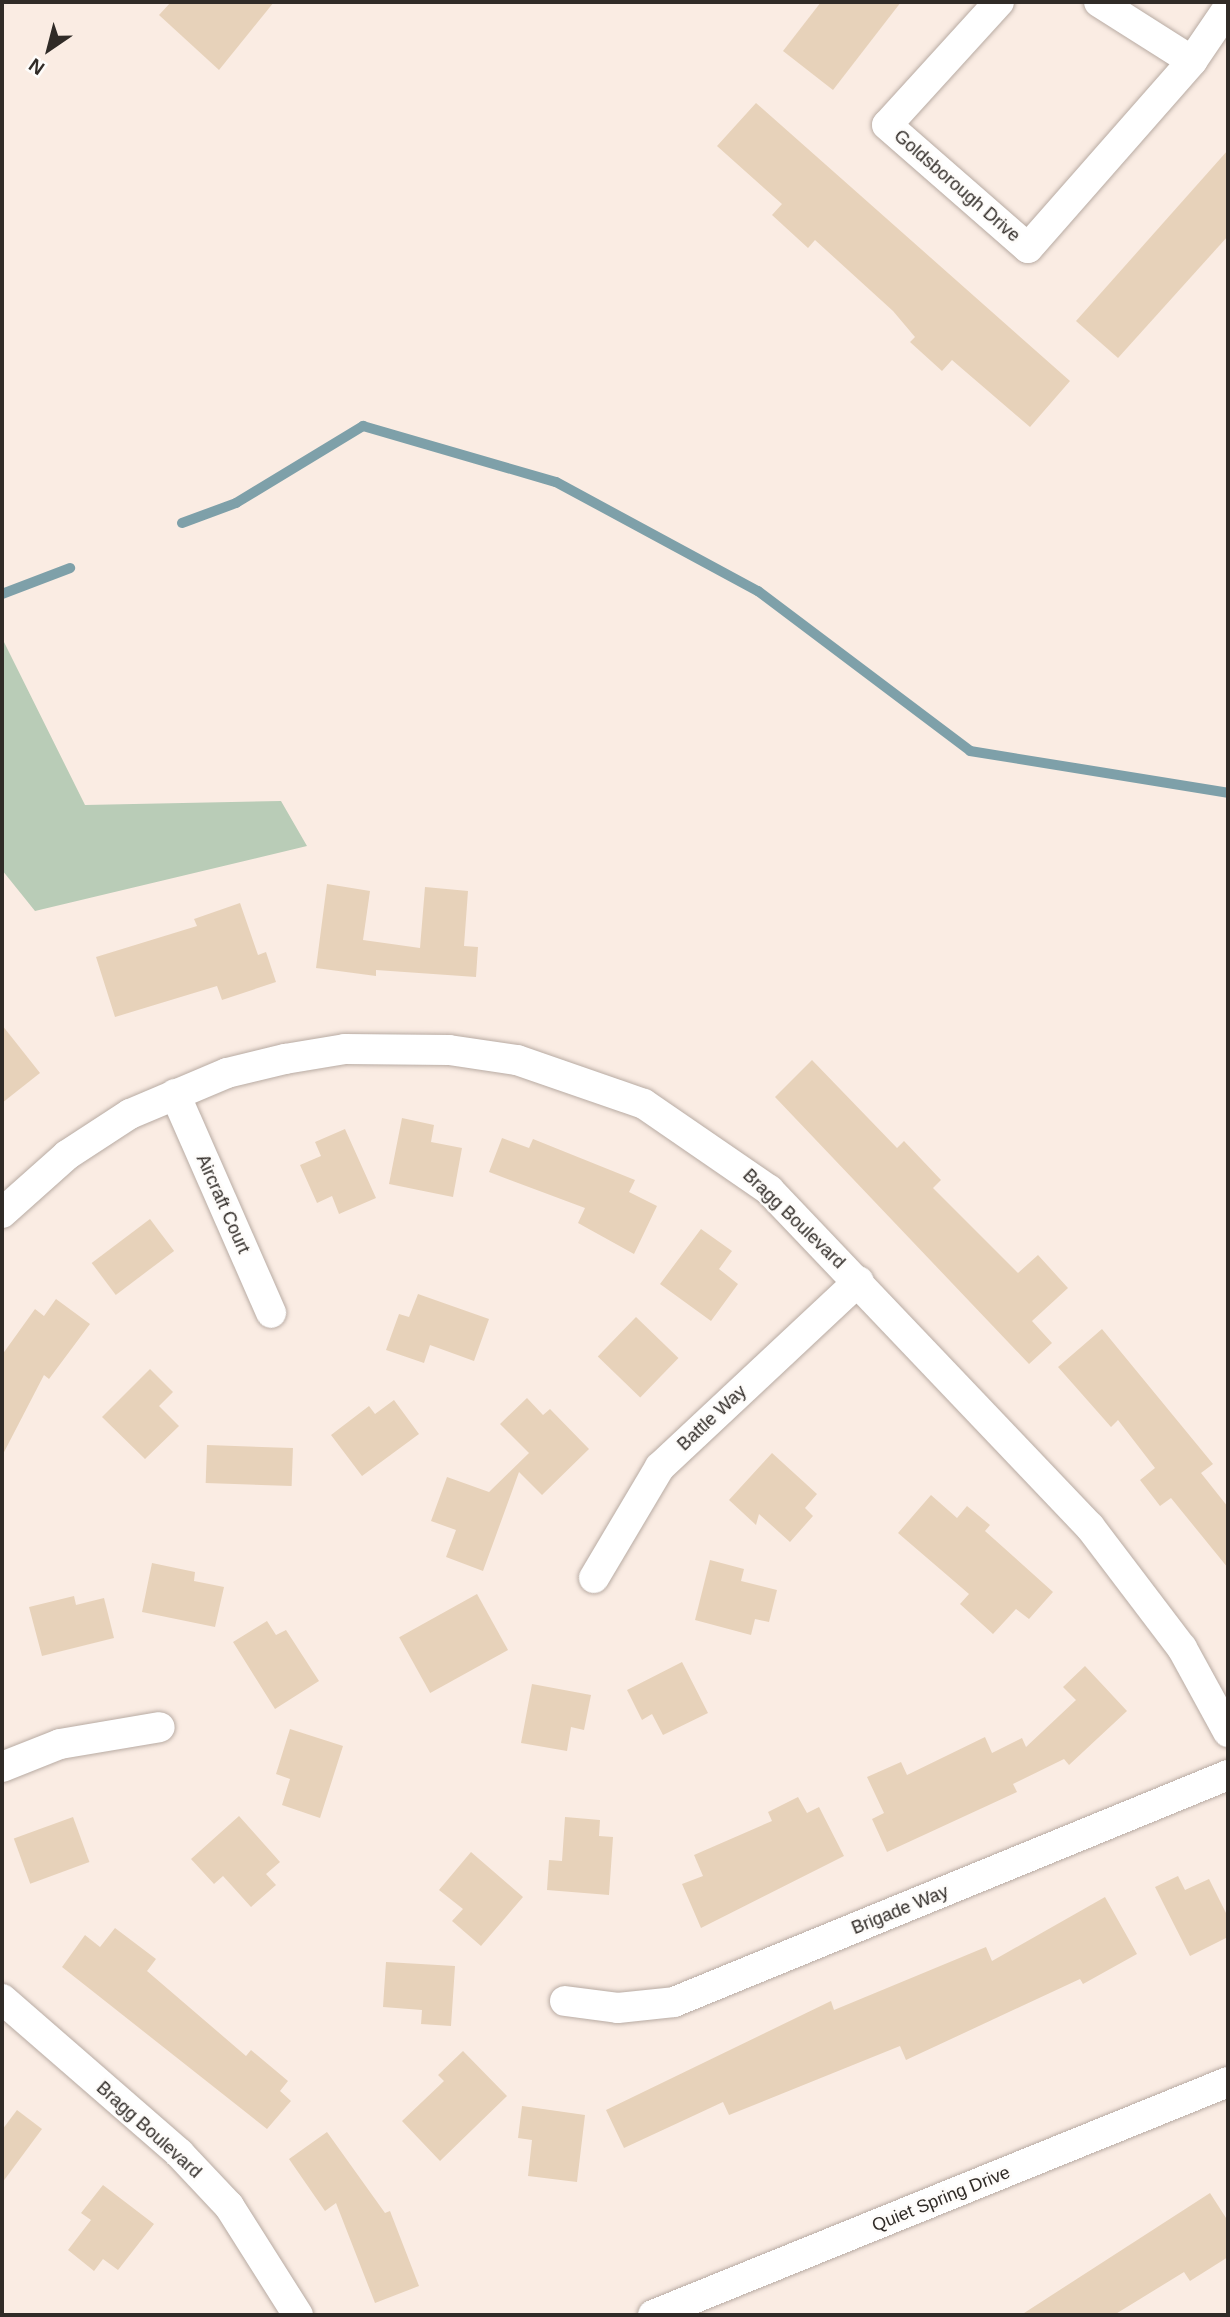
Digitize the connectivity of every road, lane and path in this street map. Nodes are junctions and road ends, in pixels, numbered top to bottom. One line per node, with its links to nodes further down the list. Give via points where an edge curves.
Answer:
1 (999, 2): 4 (street, Goldsborough Drive, via 887,125 1028,248)
2 (1099, 2): 4 (street)
3 (1228, 8): 4 (street, Goldsborough Drive)
4 (1192, 61)
5 (175, 1094): 6 (street, Bragg Boulevard, via 67,1155); 7 (street, Bragg Boulevard, via 227,1073 345,1049 449,1050 517,1060 644,1104 709,1143 769,1190); 8 (street, Aircraft Court)
6 (2, 1213)
7 (859, 1281): 9 (street, Battle Way, via 660,1466); 11 (street, Bragg Boulevard, via 1090,1527 1182,1648)
8 (271, 1313)
9 (594, 1578)
10 (160, 1727): 12 (street, via 60,1744)
11 (1228, 1732)
12 (2, 1767)
13 (1228, 1775): 15 (street, Brigade Way, via 674,2003 618,2008)
14 (2, 1999): 17 (street, Bragg Boulevard, via 179,2153 229,2207)
15 (565, 2001)
16 (1228, 2082): 18 (street, Quiet Spring Drive)
17 (298, 2315)
18 (653, 2315)

